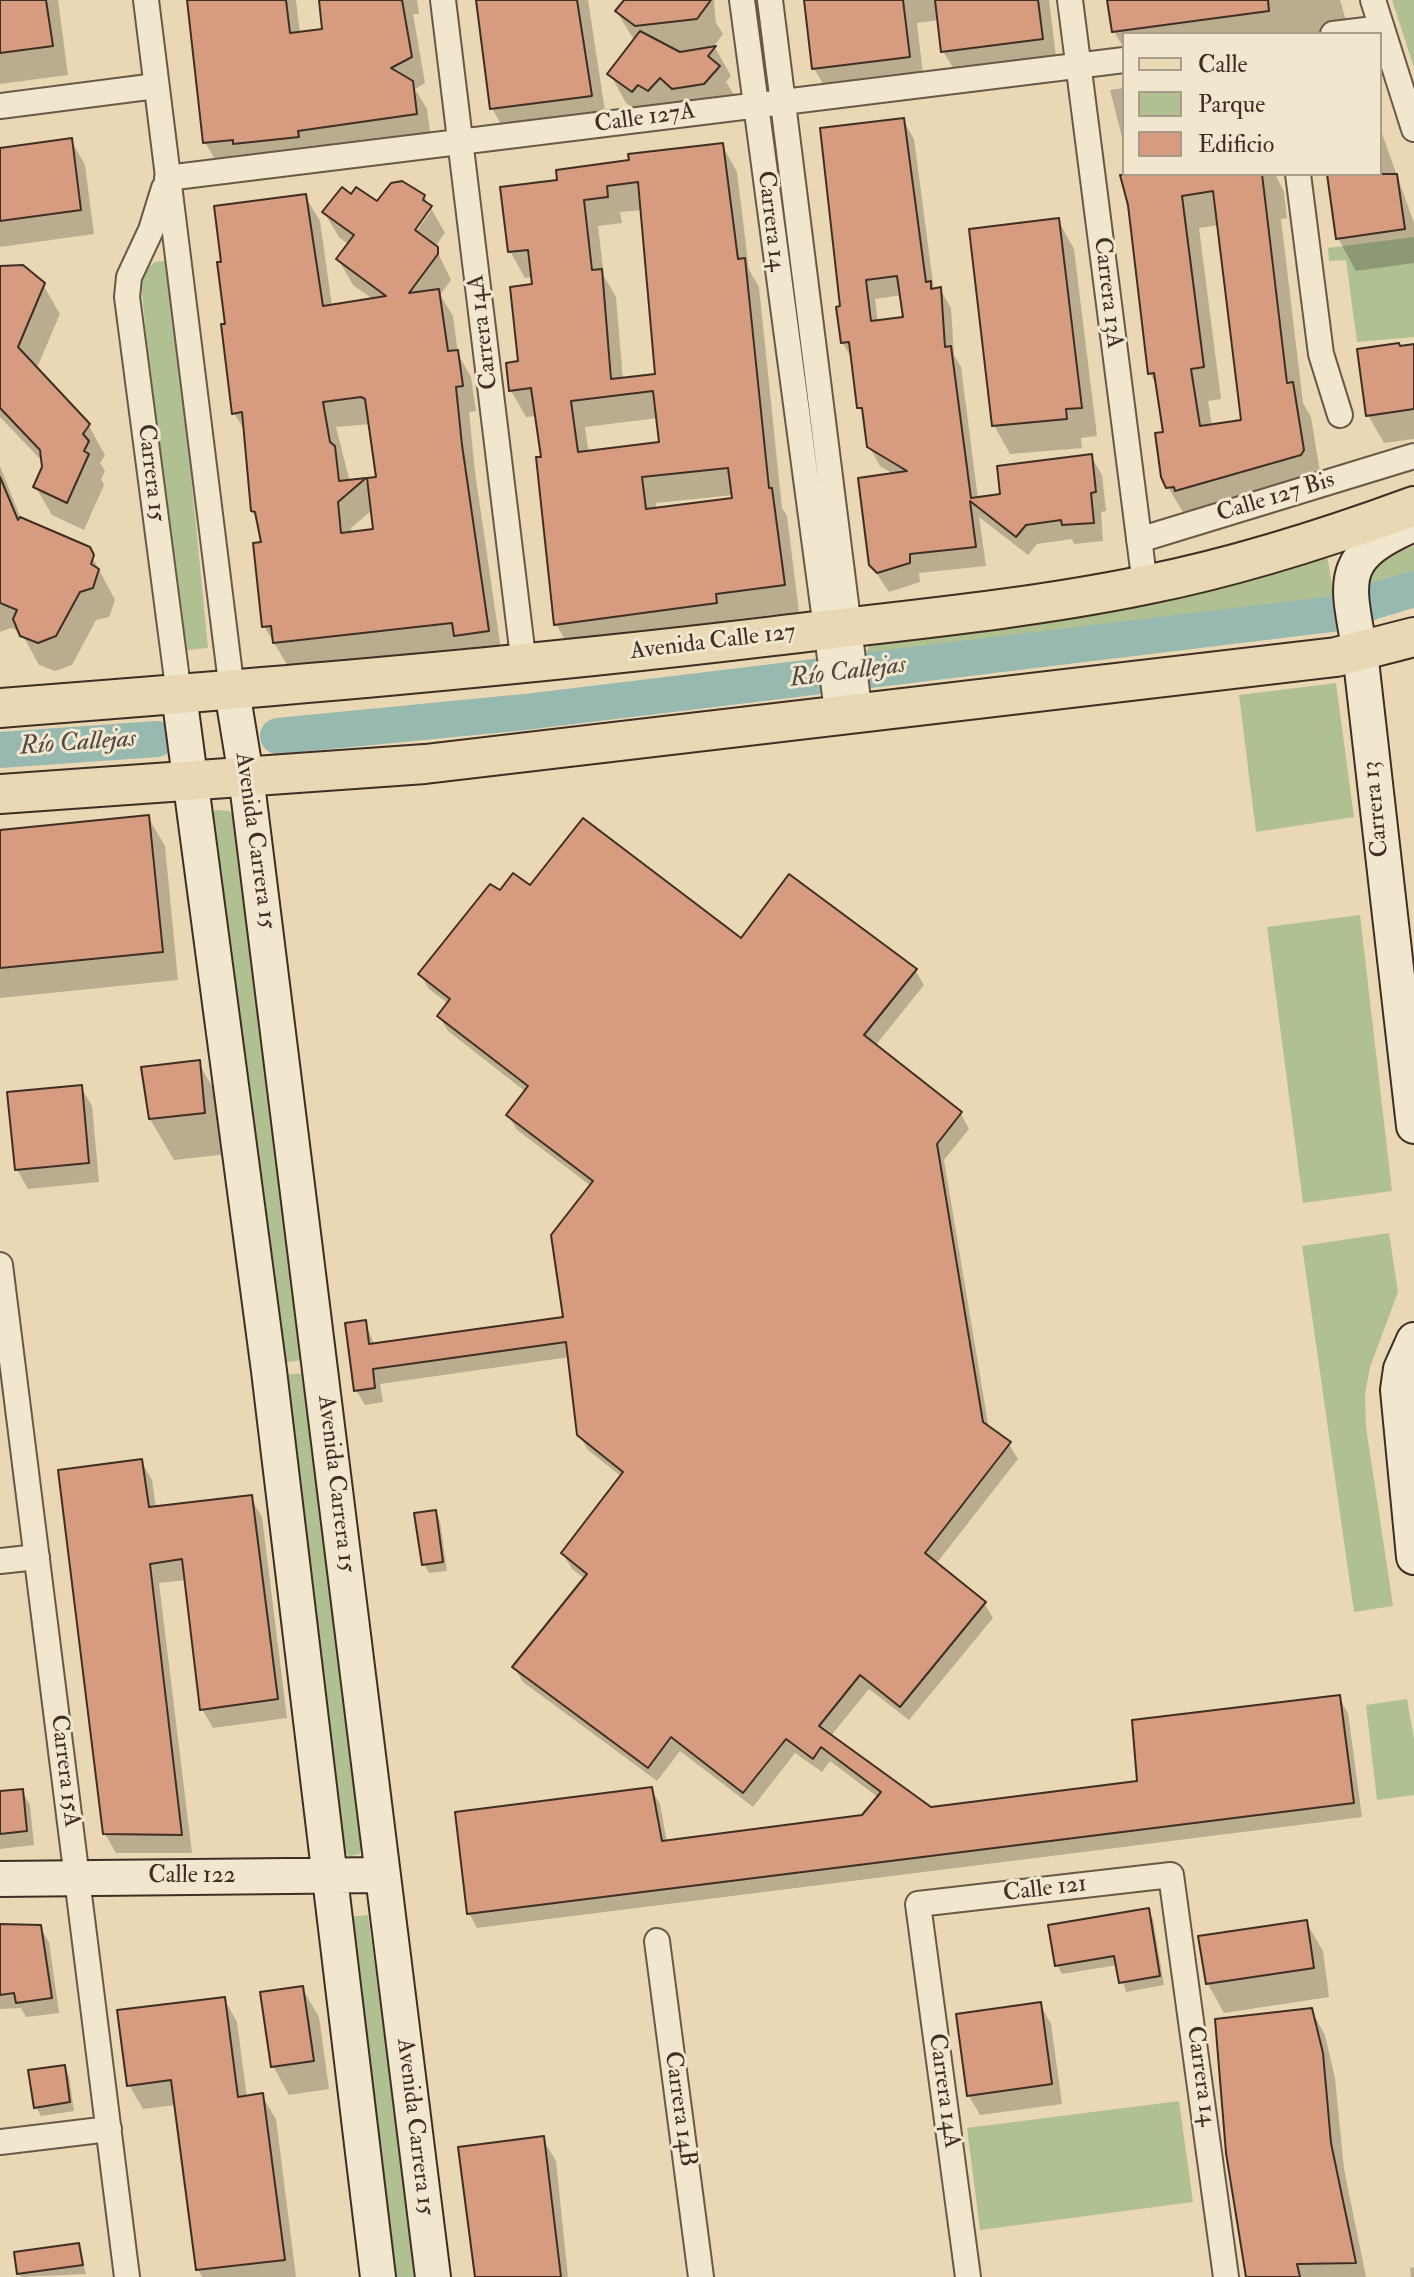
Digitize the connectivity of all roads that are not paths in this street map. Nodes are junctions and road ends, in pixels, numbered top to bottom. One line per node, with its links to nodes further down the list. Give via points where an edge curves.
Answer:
1 (146, 0): 11 (street, Carrera 15)
2 (443, 0): 16 (street, Carrera 14A)
3 (742, 0): 13 (street, Carrera 14)
4 (770, 0): 12 (street, Carrera 14)
5 (1070, 0): 10 (street, Carrera 13A)
6 (1373, 0): 7 (street)
7 (1382, 28): 8 (street); 15 (street)
8 (1349, 32)
9 (1122, 60): 10 (street, Calle 127A)
10 (1079, 66): 12 (street, Calle 127A); 27 (street, Carrera 13A)
11 (156, 86): 14 (street); 18 (street, Carrera 15)
12 (783, 102): 13 (street, Calle 127A); 22 (street, Carrera 14)
13 (755, 104): 16 (street, Calle 127A); 23 (street, Carrera 14)
14 (0, 106)
15 (1414, 129)
16 (460, 143): 18 (street, Calle 127A); 32 (street, Carrera 14A)
17 (1298, 176): 21 (street, via 1321,354)
18 (167, 178): 19 (street, Carrera 15); 20 (street, Carrera 15)
19 (140, 254): 20 (street, via 166,251); 34 (street, Carrera 15, via 127,297)
20 (179, 262): 33 (street, Carrera 15)
21 (1340, 415)
22 (824, 438): 23 (street); 30 (street, Carrera 14)
23 (798, 441): 30 (street, Carrera 14)
24 (1414, 456): 27 (street, Calle 127 Bis)
25 (1414, 506): 28 (main road, Avenida Calle 127, via 1334,535)
26 (1414, 524): 31 (main road, Carrera 13, via 1382,540 1355,565 1350,579)
27 (1139, 540): 28 (street, Carrera 13A)
28 (1145, 585): 30 (main road, Avenida Calle 127)
29 (1414, 637): 31 (main road)
30 (838, 638): 32 (main road, Avenida Calle 127); 35 (street, Carrera 14)
31 (1359, 646): 35 (main road); 40 (main road, Carrera 13)
32 (524, 665): 33 (main road, Avenida Calle 127)
33 (232, 691): 34 (main road, Avenida Calle 127); 37 (main road, Avenida Carrera 15)
34 (179, 695): 36 (main road, Avenida Calle 127); 38 (main road)
35 (847, 703): 37 (main road, via 425,764)
36 (0, 708)
37 (246, 776): 38 (main road); 47 (main road, Avenida Carrera 15)
38 (191, 779): 39 (main road); 46 (main road)
39 (0, 794)
40 (1414, 1126)
41 (0, 1265): 43 (street, Carrera 15A)
42 (1414, 1340): 44 (main road, via 1398,1390)
43 (37, 1557): 45 (street); 49 (street, Carrera 15A)
44 (1414, 1557)
45 (0, 1561)
46 (331, 1875): 47 (main road, Calle 122); 49 (main road, Calle 122); 56 (main road)
47 (383, 1875): 57 (main road, Avenida Carrera 15)
48 (1171, 1875): 51 (street, Calle 121); 60 (street, Carrera 14)
49 (77, 1878): 50 (main road, Calle 122); 53 (street, Carrera 15A)
50 (0, 1879)
51 (918, 1904): 59 (street, Carrera 14A)
52 (657, 1941): 58 (street, Carrera 14B)
53 (109, 2129): 54 (street); 55 (street, Carrera 15A)
54 (0, 2142)
55 (127, 2277)
56 (378, 2277)
57 (433, 2277)
58 (701, 2277)
59 (968, 2277)
60 (1226, 2277)

